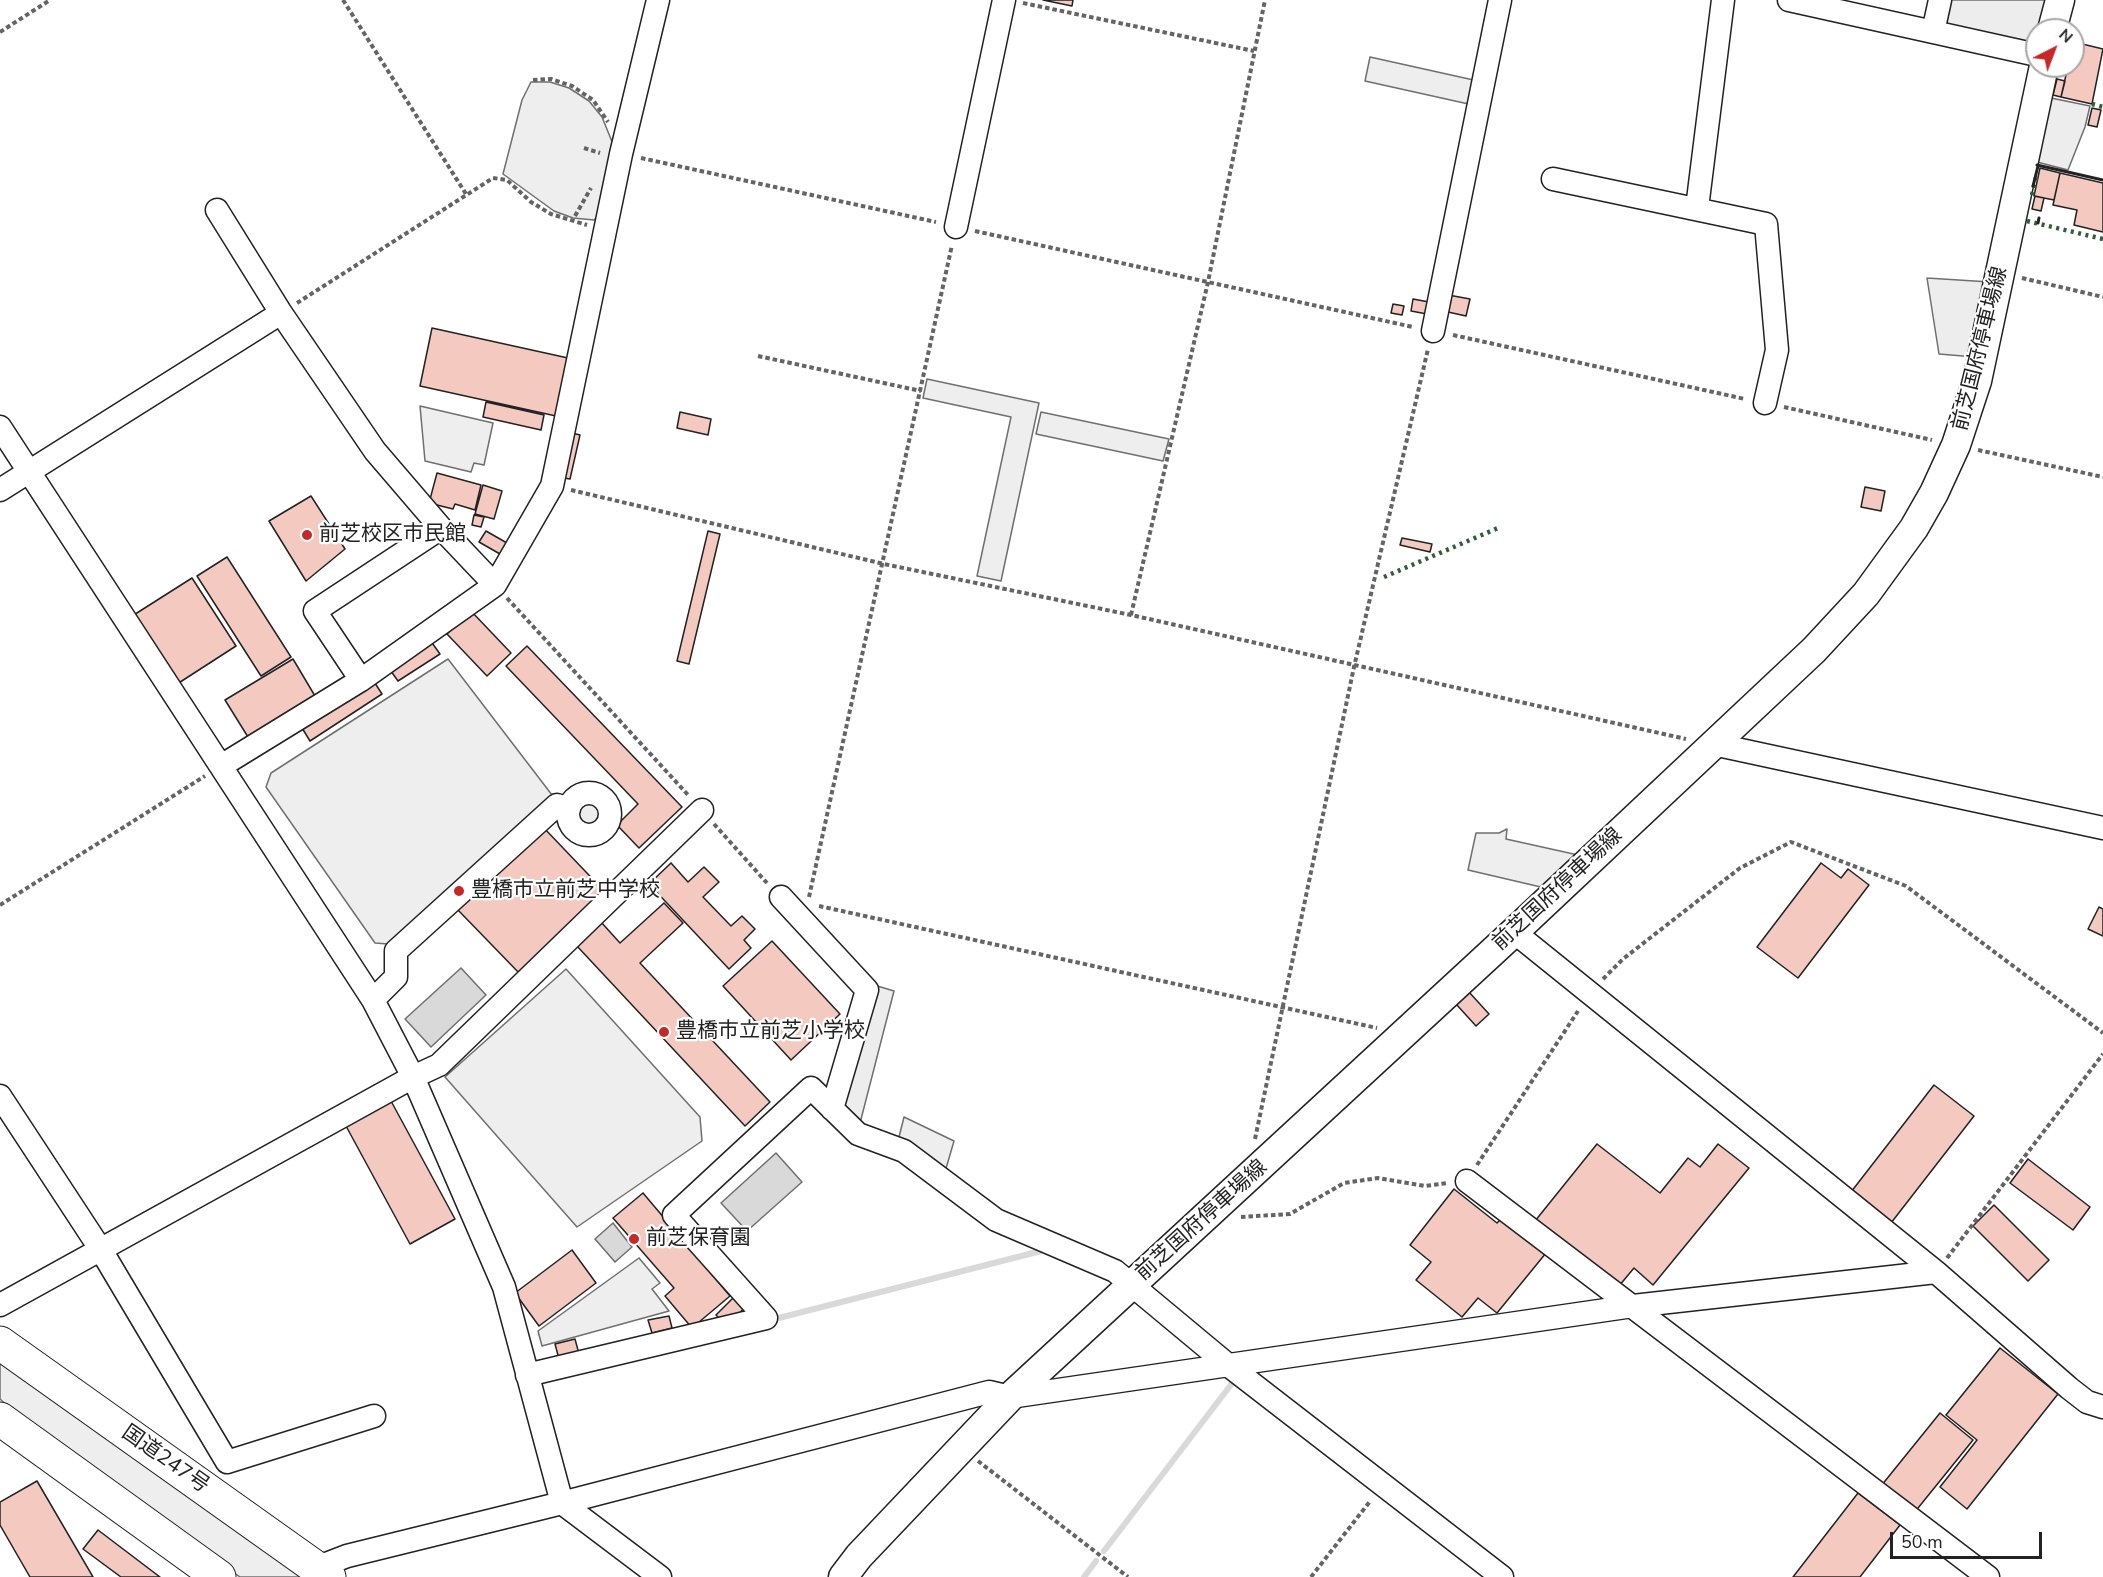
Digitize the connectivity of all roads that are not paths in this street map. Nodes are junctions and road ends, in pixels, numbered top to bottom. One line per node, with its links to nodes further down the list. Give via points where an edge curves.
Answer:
1 (658, 0): 24 (street, via 621,154 552,486)
2 (1004, 0): 16 (street)
3 (1500, 0): 18 (street)
4 (1723, 0): 14 (street)
5 (1789, 0): 8 (street)
6 (1940, 0): 10 (street)
7 (2060, 0): 9 (main road)
8 (1838, 6): 10 (street)
9 (2055, 18)
10 (1933, 32): 11 (street)
11 (2025, 52)
12 (2042, 78): 26 (main road, 前芝国府停車場線, via 1977,381 1956,445 1934,493 1866,594 1828,636)
13 (1553, 179): 14 (street)
14 (1697, 208): 19 (street, via 1766,224 1777,350)
15 (217, 210): 17 (street)
16 (956, 227)
17 (281, 313): 21 (street); 23 (street, via 375,451)
18 (1433, 331)
19 (1766, 403)
20 (0, 427): 21 (street)
21 (28, 472): 22 (street); 27 (street)
22 (0, 490)
23 (441, 528): 24 (street); 25 (street, via 315,611)
24 (495, 585): 25 (street)
25 (362, 680): 27 (street)
26 (1713, 744): 30 (street); 32 (main road, 前芝国府停車場線)
27 (221, 766): 33 (street)
28 (569, 810): 33 (street, via 557,805 396,951 396,977)
29 (702, 810): 34 (street, via 439,1065)
30 (2103, 828)
31 (781, 897): 36 (street, via 867,990)
32 (1514, 932): 39 (street); 40 (main road, 前芝国府停車場線)
33 (372, 1000): 34 (street)
34 (413, 1077): 38 (street); 45 (street, via 504,1287)
35 (0, 1096): 38 (street)
36 (832, 1109): 40 (street, via 858,1134 904,1150 996,1220 1115,1271); 45 (street, via 811,1088 674,1215 766,1318)
37 (1467, 1181): 42 (street)
38 (101, 1250): 41 (street); 48 (street, via 227,1462)
39 (1936, 1272): 42 (street); 47 (street, via 2069,1389 2087,1402)
40 (1132, 1285): 44 (street); 46 (main road, 前芝国府停車場線)
41 (0, 1305)
42 (1633, 1306): 44 (street); 56 (street)
43 (0, 1343): 51 (highway, 国道247号)
44 (1228, 1365): 46 (street); 55 (street)
45 (527, 1375): 50 (street)
46 (1010, 1397): 50 (street, via 988,1392); 54 (main road, 前芝国府停車場線)
47 (2103, 1407)
48 (374, 1416)
49 (0, 1419): 52 (highway)
50 (562, 1503): 51 (street, via 347,1556); 53 (street)
51 (322, 1572)
52 (219, 1577)
53 (660, 1577)
54 (843, 1577)
55 (1502, 1577)
56 (1988, 1577)

